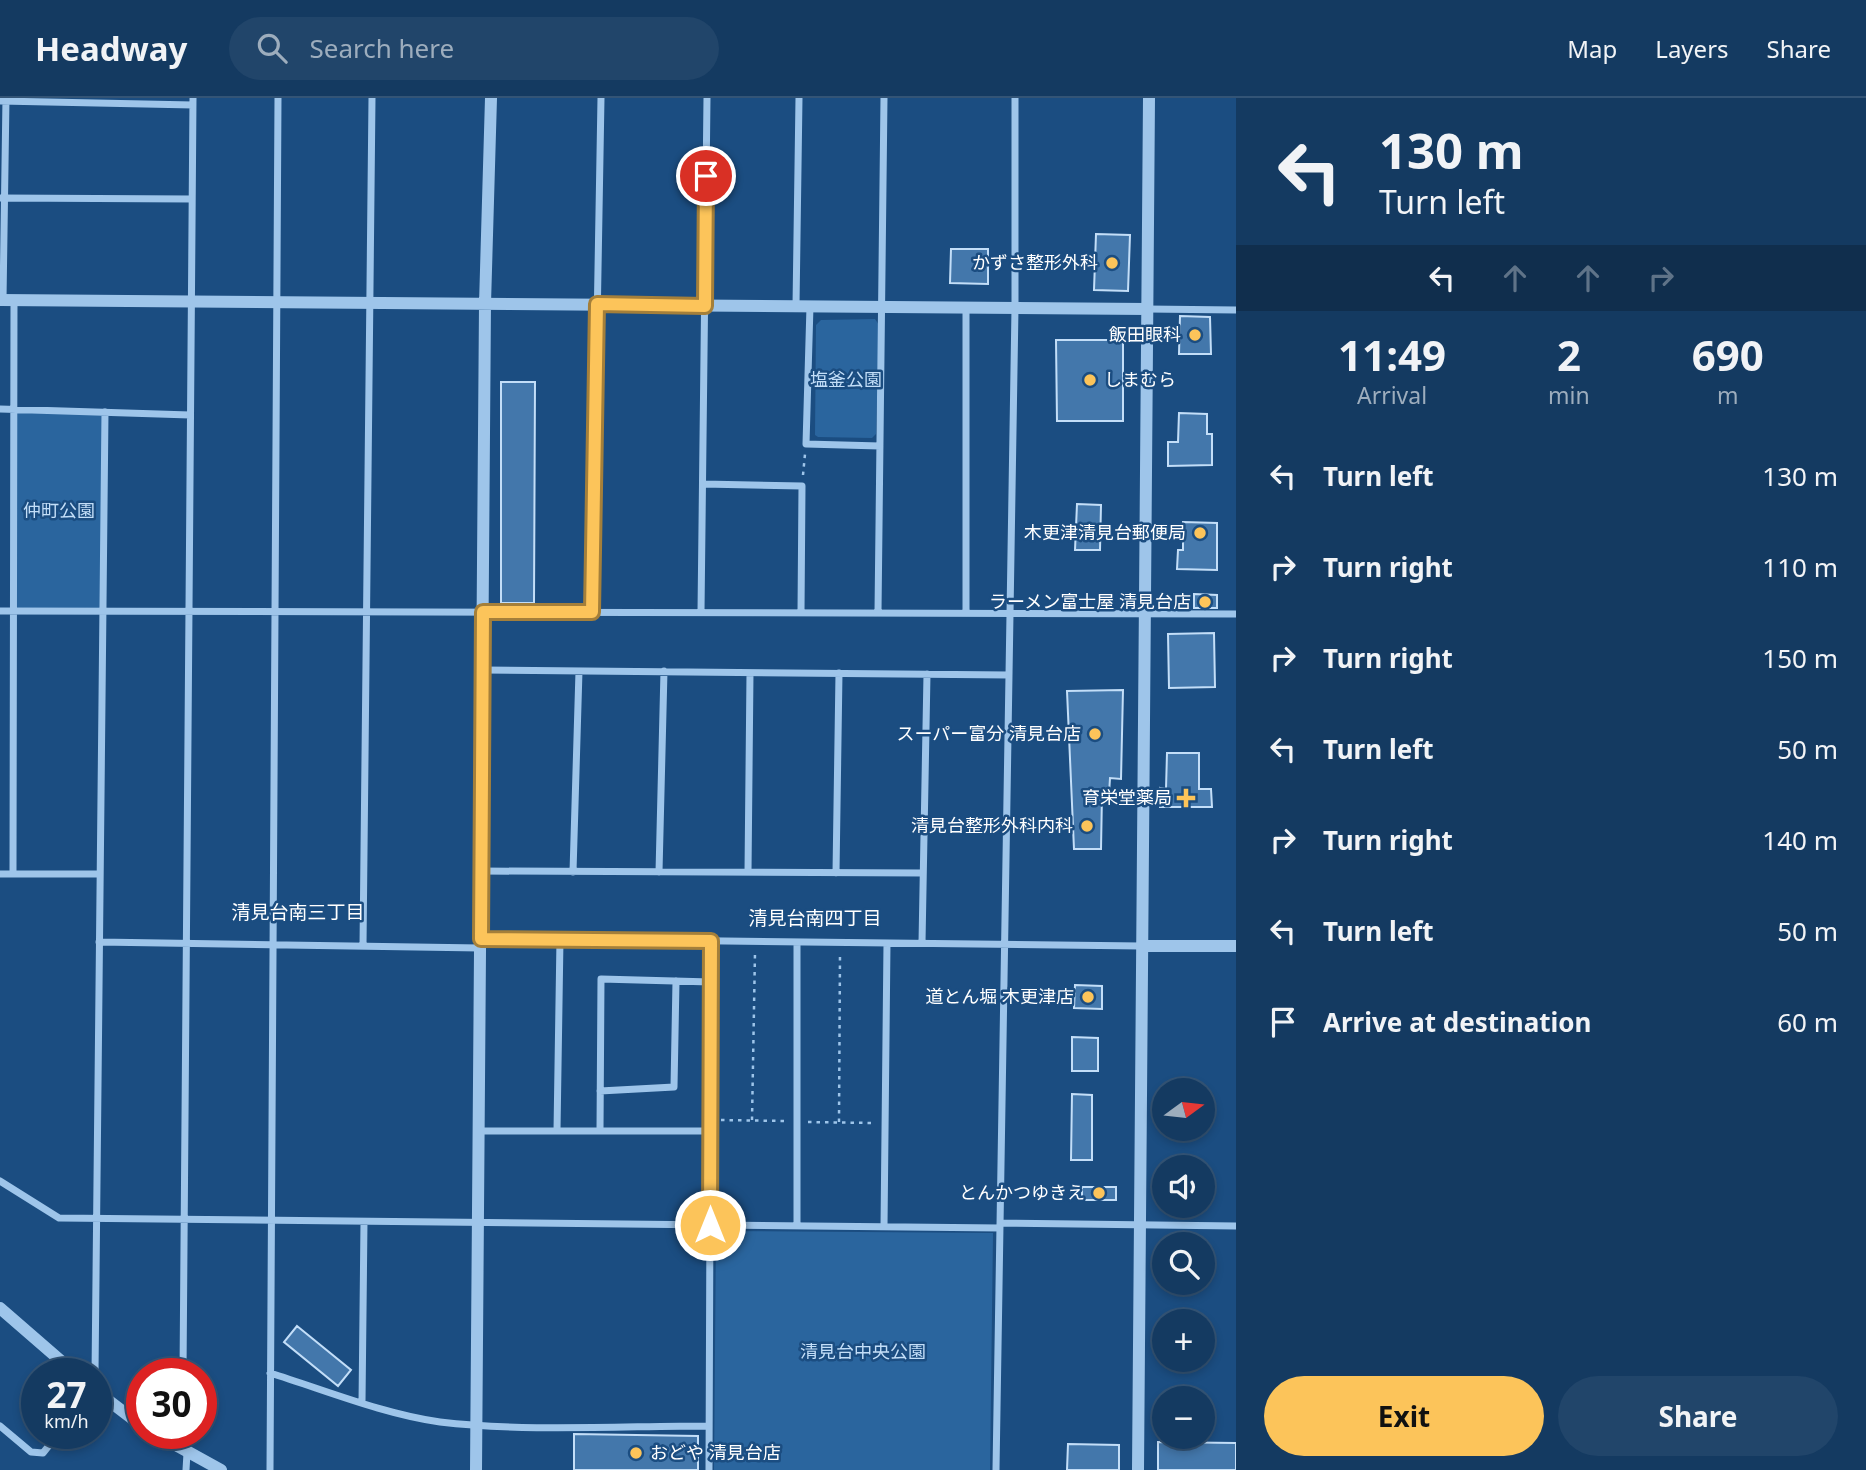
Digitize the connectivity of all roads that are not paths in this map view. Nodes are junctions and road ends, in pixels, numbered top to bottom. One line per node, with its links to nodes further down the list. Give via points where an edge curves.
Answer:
1 (278, 98): 16 (street)
2 (372, 98): 17 (street)
3 (491, 98): 18 (street)
4 (601, 98): 19 (street)
5 (707, 98): 20 (street)
6 (799, 98): 21 (street)
7 (884, 98): 23 (street)
8 (1015, 98): 25 (street)
9 (1149, 98): 26 (street)
10 (4, 100): 11 (street); 12 (street)
11 (193, 102): 13 (street)
12 (2, 198): 13 (street); 14 (street)
13 (192, 199): 15 (street)
14 (6, 300): 15 (street); 28 (street)
15 (191, 302): 16 (street); 31 (street)
16 (277, 302): 17 (street); 38 (street)
17 (368, 303): 18 (street); 39 (street)
18 (485, 304): 19 (street); 40 (street)
19 (597, 304): 20 (street); 41 (street)
20 (705, 306): 21 (street); 33 (street)
21 (796, 306): 22 (street)
22 (810, 306): 23 (street); 32 (street, via 806,444)
23 (882, 307): 24 (street); 32 (street)
24 (966, 308): 25 (street); 46 (street)
25 (1015, 308): 26 (street); 45 (street)
26 (1147, 309): 27 (street); 47 (street)
27 (1236, 310)
28 (15, 409): 29 (street); 30 (street); 35 (street)
29 (0, 410)
30 (105, 412): 31 (street); 36 (street)
31 (190, 415): 37 (street)
32 (880, 446): 44 (street)
33 (703, 484): 42 (street); 43 (street, via 802,486)
34 (0, 611): 35 (street)
35 (13, 611): 36 (street); 63 (street)
36 (103, 611): 37 (street); 64 (street)
37 (189, 611): 38 (street); 72 (street)
38 (275, 611): 39 (street); 74 (street)
39 (366, 611): 40 (street); 75 (street)
40 (483, 612): 41 (street); 49 (street)
41 (592, 612): 42 (street)
42 (701, 612): 43 (street)
43 (801, 612): 44 (street)
44 (878, 612): 46 (street)
45 (1010, 612): 46 (street); 47 (street); 55 (street)
46 (966, 613)
47 (1143, 613): 48 (street); 76 (street)
48 (1236, 614)
49 (483, 670): 50 (street); 56 (street)
50 (579, 671): 51 (street); 57 (street)
51 (664, 671): 52 (street); 58 (street)
52 (750, 673): 53 (street); 59 (street)
53 (839, 673): 54 (street); 60 (street)
54 (927, 674): 55 (street); 61 (street)
55 (1009, 675): 73 (street)
56 (481, 871): 57 (street); 69 (street)
57 (573, 872): 58 (street)
58 (659, 872): 59 (street)
59 (748, 872): 60 (street)
60 (836, 873): 61 (street)
61 (923, 873): 71 (street)
62 (0, 874): 63 (street)
63 (13, 874): 64 (street)
64 (100, 874): 67 (street)
65 (560, 939): 66 (street); 69 (street); 82 (street)
66 (711, 941): 68 (street); 79 (street)
67 (99, 942): 72 (street); 86 (street)
68 (797, 942): 70 (street); 94 (street)
69 (480, 943): 75 (street); 81 (street)
70 (887, 943): 71 (street); 96 (street)
71 (922, 943): 73 (street)
72 (186, 944): 74 (street); 87 (street)
73 (1004, 944): 76 (street); 93 (street)
74 (273, 945): 75 (street); 88 (street)
75 (363, 946)
76 (1141, 946): 77 (street); 91 (street)
77 (1236, 946)
78 (676, 981): 79 (street); 80 (street, via 674,1087); 80 (street, via 601,979)
79 (711, 982): 84 (street)
80 (600, 1091): 83 (street)
81 (479, 1131): 82 (street); 90 (street)
82 (557, 1131): 83 (street)
83 (600, 1131): 84 (street)
84 (710, 1131): 92 (street)
85 (0, 1181): 86 (street, via 59,1218)
86 (96, 1219): 87 (street); 99 (street)
87 (184, 1220): 88 (street); 100 (street)
88 (271, 1221): 89 (street); 101 (street)
89 (364, 1222): 90 (street); 103 (street)
90 (478, 1223): 92 (street); 105 (street)
91 (1140, 1224): 93 (street); 95 (street); 120 (street)
92 (710, 1225): 94 (street); 107 (street)
93 (1000, 1225): 96 (street); 119 (street)
94 (797, 1226): 96 (street)
95 (1236, 1226)
96 (884, 1227)
97 (0, 1308): 98 (street)
98 (58, 1358)
99 (95, 1358)
100 (183, 1358)
101 (270, 1373): 103 (street); 116 (street)
102 (112, 1403): 104 (street)
103 (362, 1403): 105 (street)
104 (126, 1414)
105 (477, 1425): 107 (street); 117 (street)
106 (0, 1426): 108 (street)
107 (709, 1426): 118 (street)
108 (21, 1444)
109 (27, 1449): 110 (street, via 43,1454)
110 (47, 1449)
111 (180, 1449): 113 (street)
112 (185, 1449): 113 (street)
113 (185, 1452): 114 (street); 115 (street)
114 (187, 1470)
115 (221, 1470)
116 (270, 1470)
117 (477, 1470)
118 (709, 1470)
119 (996, 1470)
120 (1138, 1470)

